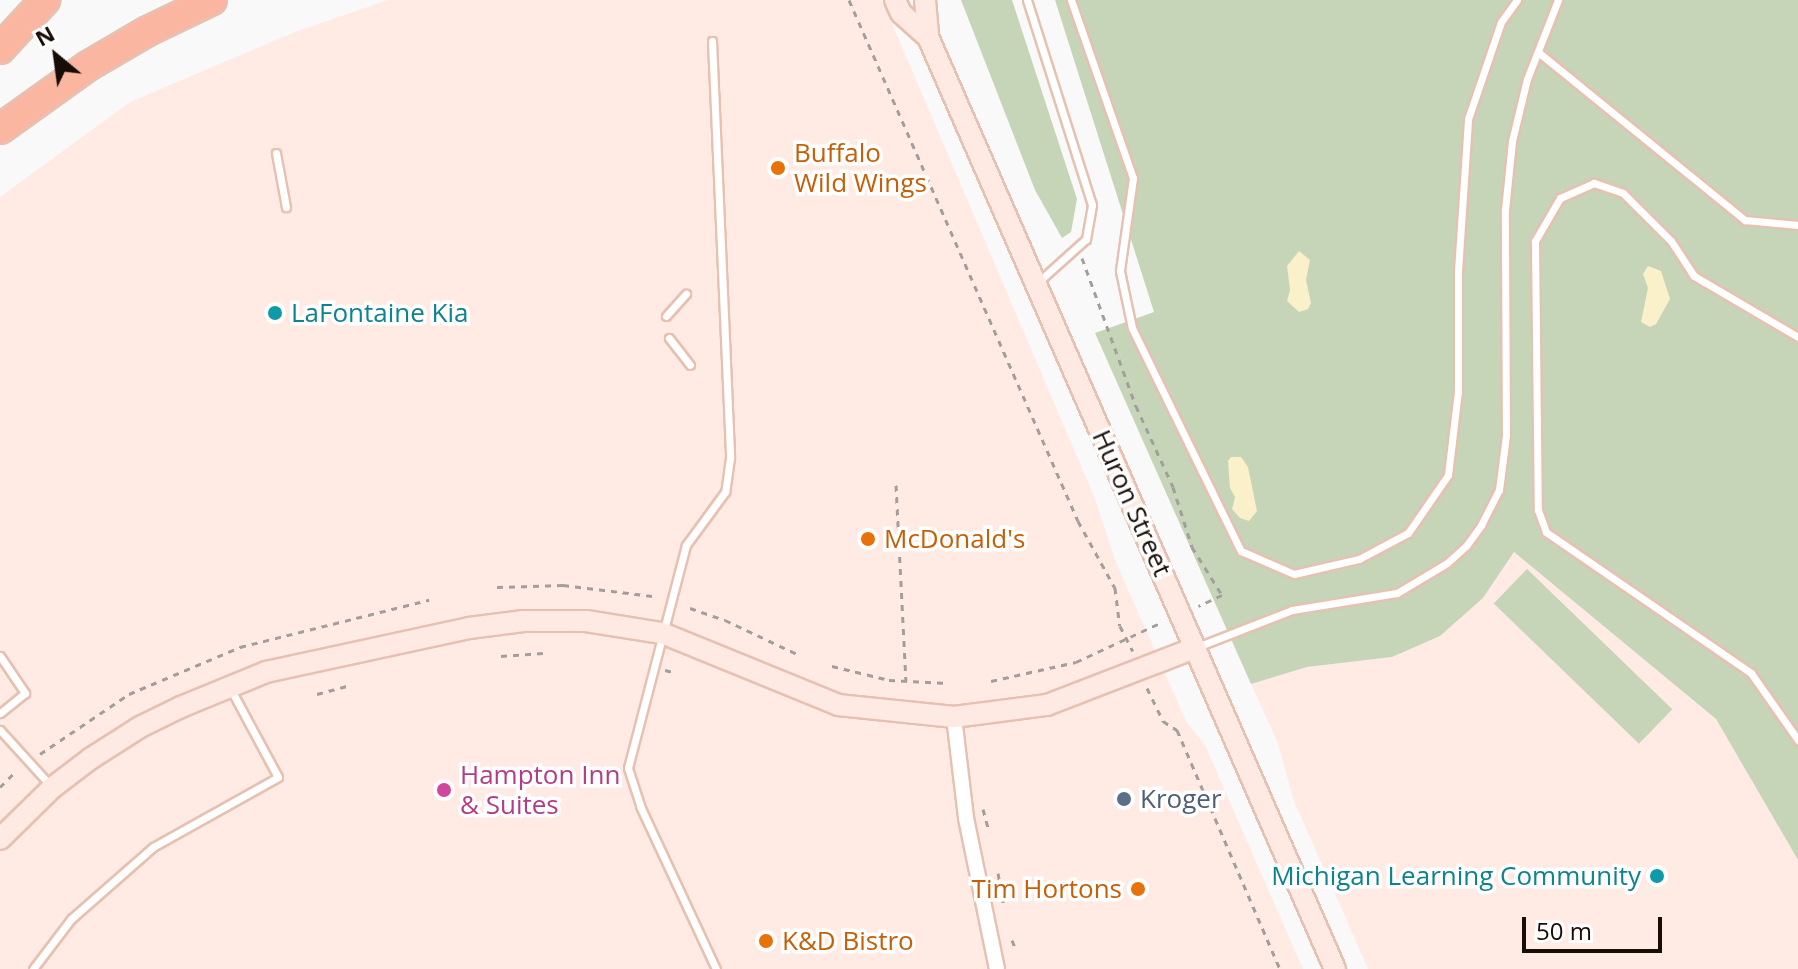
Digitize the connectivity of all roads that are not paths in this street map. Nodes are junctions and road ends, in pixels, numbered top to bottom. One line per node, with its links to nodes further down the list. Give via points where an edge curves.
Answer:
1 (45, 0): 11 (highway)
2 (212, 0): 13 (highway, via 88,66)
3 (895, 0): 9 (street, via 901,13)
4 (925, 0): 9 (street)
5 (1027, 0): 17 (lane, via 1092,205 1086,239)
6 (1071, 0): 7 (lane, via 1133,178 1120,271 1132,328 1241,551 1294,574 1359,559 1408,533 1448,475 1458,391 1458,271 1468,119 1501,22)
7 (1517, 0)
8 (1558, 0): 12 (lane)
9 (928, 37): 17 (street, Huron Street)
10 (712, 41): 23 (lane, via 730,458 725,492 686,545)
11 (0, 49)
12 (1538, 52): 16 (lane, via 1745,220); 24 (lane, via 1512,141 1505,210 1506,435 1499,490 1481,525 1447,563 1397,593 1292,610)
13 (0, 129)
14 (276, 153): 15 (lane)
15 (286, 207)
16 (1798, 225)
17 (1036, 284): 24 (street, Huron Street)
18 (686, 294): 19 (lane)
19 (666, 316)
20 (1798, 337): 30 (lane, via 1694,276 1671,241 1623,193 1594,183 1560,198 1535,241 1538,510 1546,532 1751,673)
21 (669, 338): 22 (lane)
22 (690, 365)
23 (662, 633): 26 (street, via 586,621 524,621 266,672); 28 (street, via 838,705); 34 (lane, via 628,768 640,806)
24 (1195, 648): 28 (street, via 1047,705); 36 (street, Huron Street)
25 (0, 656): 27 (lane, via 25,693)
26 (229, 686): 31 (street, via 140,727); 33 (lane, via 278,777 153,847 71,919)
27 (0, 713)
28 (954, 717): 35 (street, via 966,818)
29 (0, 730): 31 (lane)
30 (1798, 740)
31 (52, 788): 32 (street)
32 (0, 839)
33 (33, 969)
34 (716, 969)
35 (997, 969)
36 (1335, 969)

